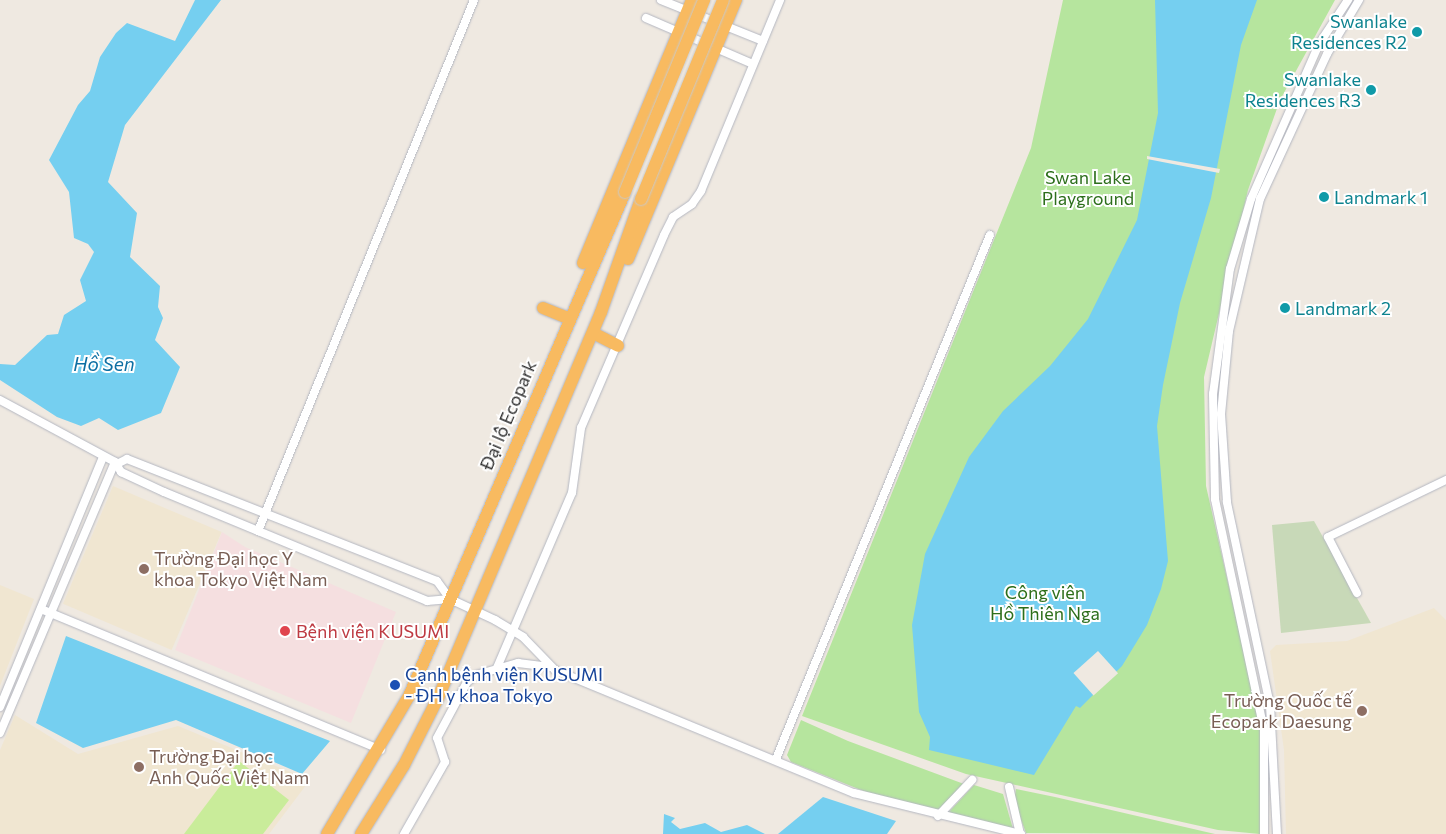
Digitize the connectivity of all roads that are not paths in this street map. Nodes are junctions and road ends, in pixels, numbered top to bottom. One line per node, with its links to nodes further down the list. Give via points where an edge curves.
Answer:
1 (474, 0): 31 (street)
2 (661, 0): 9 (street)
3 (704, 0): 19 (highway, Đại lộ Ecopark, bridge, via 625,192)
4 (723, 0): 21 (highway, bridge, via 641,199)
5 (736, 0): 11 (highway)
6 (780, 0): 13 (street)
7 (1348, 0): 16 (street, via 1319,44)
8 (1359, 0): 17 (street, via 1327,54)
9 (690, 6): 11 (street); 12 (highway)
10 (646, 18): 12 (street)
11 (725, 26): 13 (street); 14 (highway)
12 (679, 32): 14 (street); 19 (highway, via 583,263)
13 (763, 41): 15 (street)
14 (716, 48): 15 (street); 21 (highway, via 619,281)
15 (753, 64): 24 (street, via 701,191 692,204 673,217)
16 (1259, 179): 17 (street); 26 (street, via 1230,269)
17 (1267, 183): 27 (street, via 1237,288)
18 (990, 235): 49 (street)
19 (581, 288): 22 (highway, Đại lộ Ecopark)
20 (543, 308): 22 (highway)
21 (601, 312): 23 (highway)
22 (568, 318): 36 (highway, Đại lộ Ecopark)
23 (593, 333): 24 (highway); 38 (highway)
24 (618, 346): 40 (street, via 581,428 572,493)
25 (0, 400): 28 (street)
26 (1212, 414): 27 (street); 34 (street, via 1215,500)
27 (1222, 414): 33 (street, via 1227,502)
28 (103, 457): 29 (street); 37 (street)
29 (116, 463): 31 (street, via 127,459); 32 (street, via 121,472); 39 (street)
30 (1446, 480): 35 (street, via 1328,537)
31 (264, 514): 32 (street); 36 (street, via 437,580)
32 (258, 531): 36 (street, via 428,601)
33 (1240, 575): 34 (street); 46 (street)
34 (1230, 577): 45 (street)
35 (1357, 593)
36 (450, 599): 38 (street); 48 (highway, Đại lộ Ecopark)
37 (41, 608): 39 (street); 43 (street)
38 (475, 610): 40 (street); 54 (highway, via 404,765)
39 (52, 612): 44 (street); 48 (street)
40 (514, 630): 41 (street); 42 (street)
41 (496, 670): 42 (street, via 531,662); 55 (street, via 476,675 467,682 437,738 445,762)
42 (555, 670): 49 (street)
43 (0, 709): 44 (street)
44 (8, 714): 47 (street)
45 (1264, 730): 46 (street); 57 (street)
46 (1273, 730): 58 (street)
47 (0, 733)
48 (381, 750): 53 (highway, Đại lộ Ecopark)
49 (776, 759): 52 (street, via 854,793)
50 (972, 780): 52 (street)
51 (1009, 787): 56 (street)
52 (938, 816): 56 (street)
53 (328, 834)
54 (361, 834)
55 (404, 834)
56 (1021, 834)
57 (1264, 834)
58 (1277, 834)

